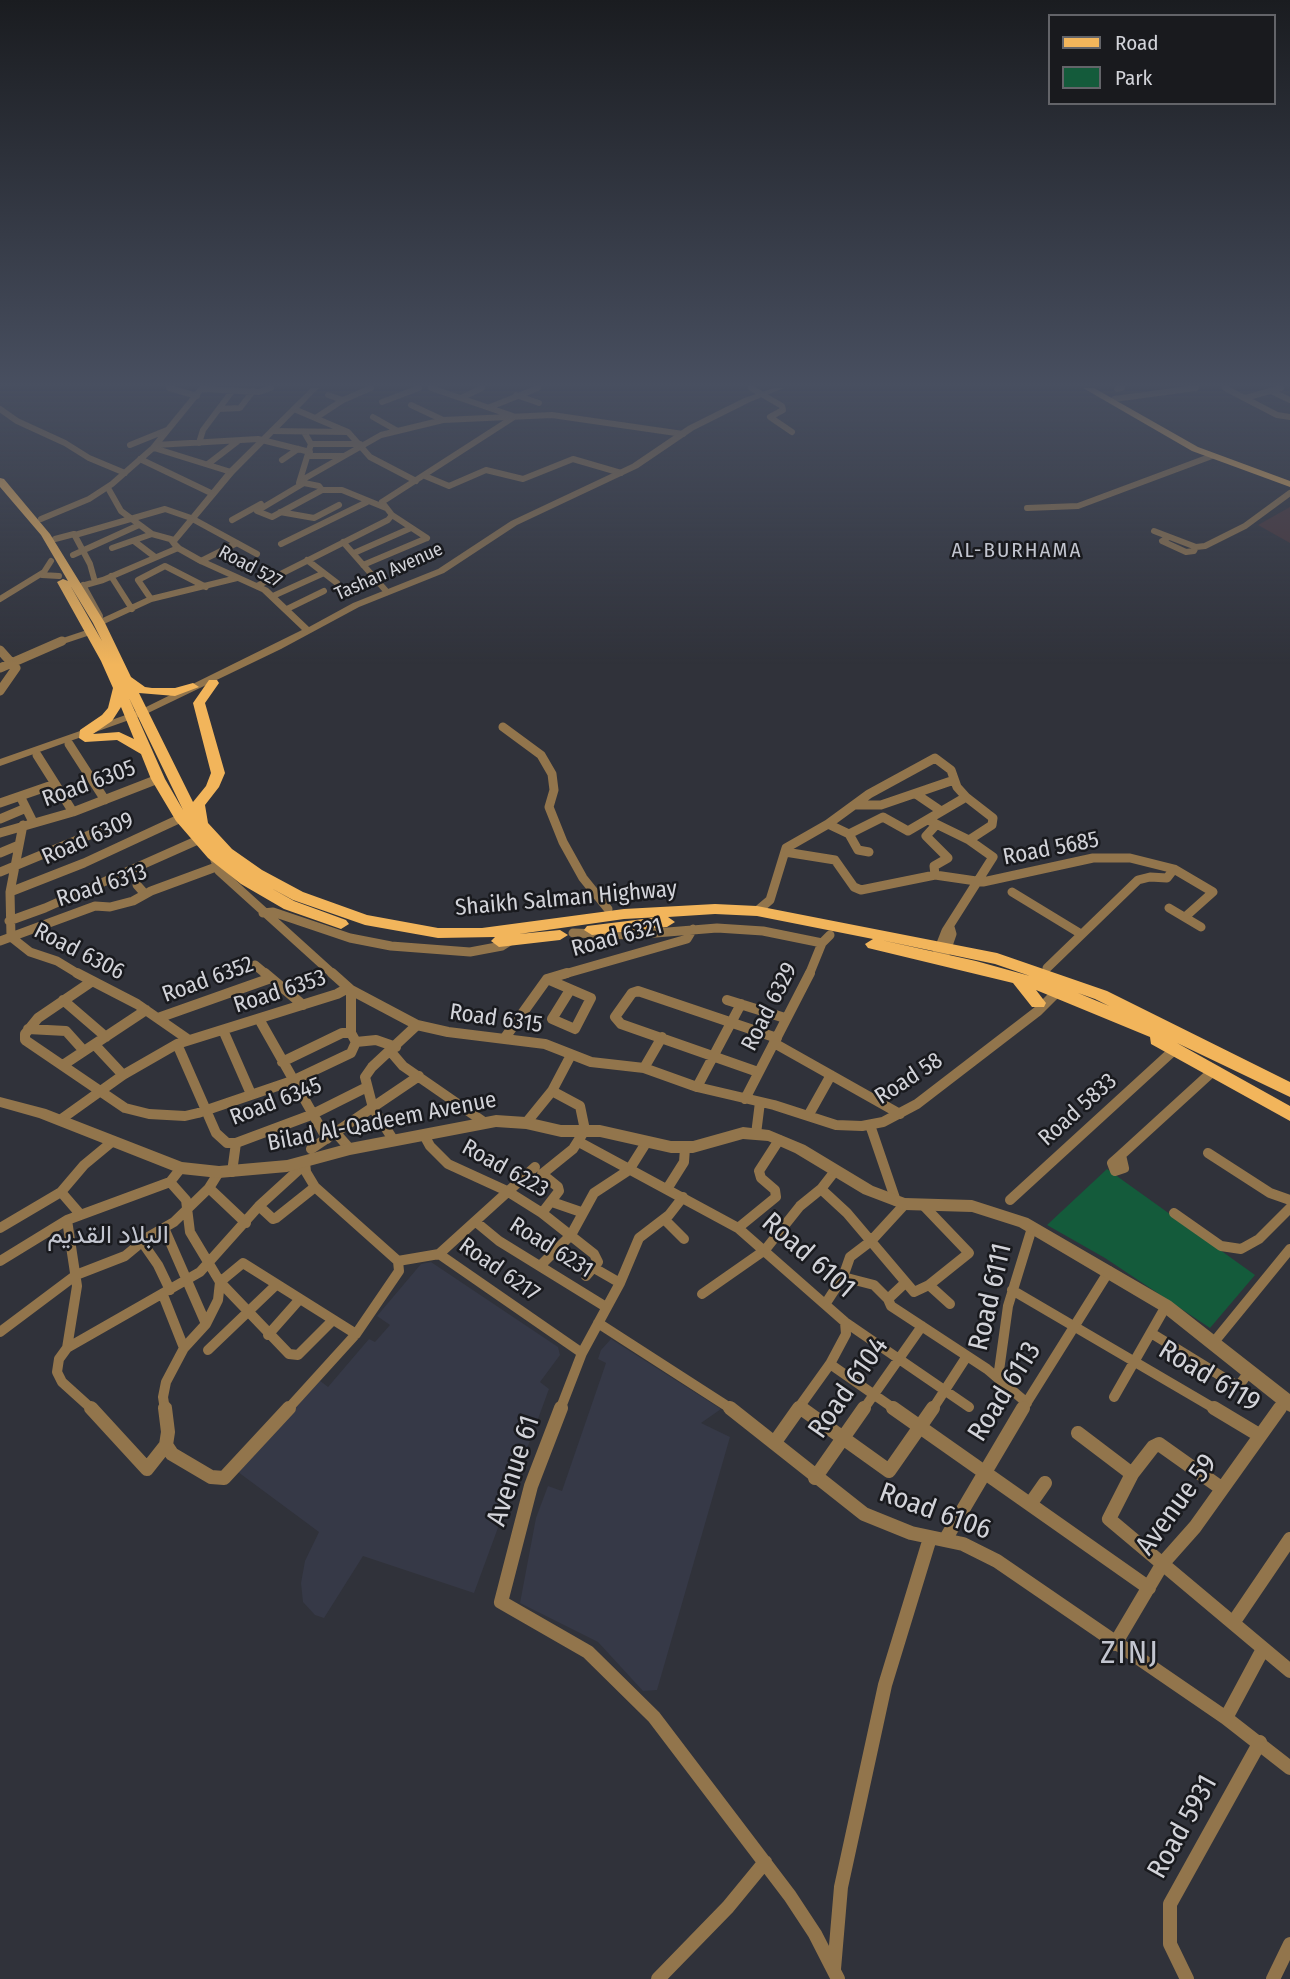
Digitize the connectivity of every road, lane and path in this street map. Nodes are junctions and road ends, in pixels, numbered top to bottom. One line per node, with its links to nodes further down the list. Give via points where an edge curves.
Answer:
1 (5, 480): 26 (main road)
2 (117, 480): 12 (street)
3 (185, 480): 15 (street)
4 (224, 480): 15 (street)
5 (302, 480): 21 (street)
6 (435, 480): 7 (street, via 449,486)
7 (462, 480)
8 (605, 480): 62 (street, Tashan Avenue, via 514,523 440,571)
9 (1147, 480): 20 (street, via 1078,506)
10 (0, 481): 42 (main road, Shaikh Salman Highway)
11 (416, 481): 19 (street, via 384,500)
12 (108, 488): 24 (street); 26 (street)
13 (321, 490): 17 (street, via 342,490); 21 (street, via 306,482); 22 (street)
14 (1290, 493): 31 (street, via 1245,526 1194,551 1162,541 1170,537)
15 (213, 494): 25 (street)
16 (0, 495): 42 (main road, Shaikh Salman Highway)
17 (367, 502): 19 (street); 40 (street)
18 (339, 505): 22 (street, via 314,517)
19 (386, 508): 23 (street)
20 (1027, 508)
21 (254, 510): 22 (street, via 270,517); 27 (street)
22 (280, 512)
23 (392, 515): 29 (street); 30 (street)
24 (130, 518): 25 (street, via 167,510); 28 (street); 33 (street)
25 (191, 518): 37 (street); 39 (street)
26 (41, 519): 42 (main road)
27 (232, 520)
28 (139, 525): 32 (street); 34 (street)
29 (411, 528): 35 (street); 43 (street, via 427,538)
30 (368, 530): 35 (street); 38 (street)
31 (1154, 531)
32 (152, 534): 36 (street); 37 (street)
33 (75, 535): 41 (street); 42 (street)
34 (105, 540): 36 (street, via 115,551); 41 (street)
35 (385, 540): 43 (street); 44 (street)
36 (134, 541): 47 (street)
37 (176, 541): 47 (street); 49 (street, Road 527)
38 (343, 542): 44 (street); 48 (street)
39 (236, 543): 45 (street); 49 (street)
40 (281, 544)
41 (82, 549): 46 (street); 56 (street)
42 (54, 550): 52 (street, via 47,569); 53 (main road, Shaikh Salman Highway); 58 (main road, Shaikh Salman Highway)
43 (400, 550): 50 (street)
44 (354, 553): 50 (street)
45 (257, 554)
46 (73, 555)
47 (155, 557): 54 (street)
48 (307, 560): 51 (street); 59 (street)
49 (201, 561): 55 (street, Road 527)
50 (363, 565): 62 (street)
51 (324, 573): 57 (street); 63 (street)
52 (38, 575): 53 (street); 64 (street)
53 (59, 576): 68 (main road, Shaikh Salman Highway)
54 (111, 576): 56 (street); 66 (street)
55 (237, 578): 59 (street, Road 527); 60 (street)
56 (95, 582): 58 (street)
57 (338, 583)
58 (80, 586): 68 (main road, Shaikh Salman Highway)
59 (257, 586): 63 (street, Road 527)
60 (206, 587): 65 (street); 65 (street, via 165,566 138,580)
61 (324, 591): 67 (street)
62 (387, 592): 69 (street, Tashan Avenue)
63 (273, 596): 67 (street, Road 527)
64 (0, 599)
65 (151, 599): 66 (street)
66 (132, 609): 68 (street)
67 (287, 609): 69 (street, Road 527)
68 (95, 628): 71 (street); 74 (main road, Shaikh Salman Highway)
69 (307, 630): 73 (street, Tashan Avenue)
70 (0, 650): 71 (street)
71 (14, 665): 72 (street); 77 (street, via 15,673)
72 (0, 668)
73 (232, 670): 75 (street, Tashan Avenue); 76 (street, Tashan Avenue)
74 (123, 682): 76 (main road, via 152,692); 78 (main road, Shaikh Salman Highway); 80 (main road, via 107,718)
75 (214, 683): 78 (street, Tashan Avenue); 104 (main road, via 199,703 218,773 198,805)
76 (193, 687): 78 (street, Tashan Avenue)
77 (0, 691)
78 (138, 717): 80 (street); 82 (main road, Shaikh Salman Highway); 104 (main road, Shaikh Salman Highway)
79 (503, 727): 125 (street, via 541,755 552,774 549,807 563,842)
80 (85, 736): 81 (street); 82 (main road, via 119,736); 84 (street)
81 (69, 744): 83 (street); 93 (street)
82 (146, 752): 86 (main road, Shaikh Salman Highway)
83 (37, 755): 85 (street); 88 (street)
84 (0, 763)
85 (0, 769)
86 (158, 779): 93 (street, Road 6305); 98 (main road, Shaikh Salman Highway)
87 (954, 780): 89 (street); 91 (street); 94 (street, via 951,770 934,758)
88 (55, 784): 90 (street); 97 (street)
89 (916, 794): 94 (street, via 881,805); 96 (street)
90 (20, 796): 92 (street); 95 (street)
91 (965, 797): 96 (street); 107 (street, via 994,821)
92 (2, 799)
93 (105, 800): 97 (street, Road 6305)
94 (855, 805): 102 (street)
95 (26, 808): 99 (street); 101 (street)
96 (941, 811): 100 (street)
97 (73, 812): 101 (street, Road 6305)
98 (181, 818): 104 (main road, Shaikh Salman Highway); 119 (street, Road 6309)
99 (0, 819)
100 (932, 823): 106 (street, via 905,831 880,817); 107 (street); 114 (street, via 926,836 948,859)
101 (28, 824): 105 (street, Road 6305); 108 (street, Road 6306)
102 (828, 824): 106 (street); 109 (street)
103 (111, 825): 113 (street)
104 (200, 833): 112 (main road, Shaikh Salman Highway); 125 (main road, Shaikh Salman Highway, via 257,874 298,896 365,920 438,933 482,933); 128 (street)
105 (0, 834)
106 (849, 834): 110 (street, via 858,850)
107 (969, 840): 117 (street, via 993,857)
108 (19, 845): 111 (street); 113 (street, Road 6306)
109 (785, 852): 114 (street, via 835,860 858,889); 123 (street, via 770,900)
110 (869, 852)
111 (0, 853)
112 (215, 861): 121 (street, Road 6313); 124 (street, Road 6315); 136 (main road, Shaikh Salman Highway, via 289,905 358,929 439,942)
113 (14, 865): 116 (street); 119 (street, Road 6306)
114 (932, 867): 117 (street)
115 (1174, 869): 117 (street, Road 5685, via 1130,858 1093,858); 126 (street, Road 5685, via 1213,892); 133 (street, Road 58, via 1167,878 1141,878)
116 (0, 872)
117 (976, 882): 138 (street)
118 (137, 885): 121 (street)
119 (9, 892): 128 (street, Road 6306)
120 (1012, 892): 133 (street)
121 (145, 894): 134 (street, Road 6313, via 111,907 95,905)
122 (1169, 908): 126 (street)
123 (757, 911): 125 (main road, Shaikh Salman Highway); 138 (main road, Shaikh Salman Highway)
124 (263, 913): 127 (street); 130 (street, Road 6315)
125 (606, 914)
126 (1185, 917): 129 (street)
127 (293, 920): 130 (street); 136 (street, via 369,943 424,950 470,952)
128 (9, 921): 134 (street, Road 6306)
129 (1201, 927)
130 (280, 928): 145 (street, Road 6315)
131 (693, 929): 132 (street, via 631,935); 135 (street); 142 (street, Road 6321, via 687,939)
132 (573, 933): 135 (main road, Shaikh Salman Highway, via 713,919 767,922); 136 (main road, Shaikh Salman Highway)
133 (1081, 934): 143 (street, Road 58)
134 (11, 937): 137 (street, Road 6313); 144 (street, Road 6306, via 30,952 57,961)
135 (826, 939): 138 (main road, Shaikh Salman Highway); 154 (street, Road 6329)
136 (512, 940)
137 (0, 941)
138 (942, 944): 141 (main road, Shaikh Salman Highway); 143 (main road, Shaikh Salman Highway)
139 (255, 965): 140 (street, Road 6352)
140 (271, 978): 150 (street, Road 6352); 153 (street, Road 6352)
141 (1017, 978): 143 (main road, Shaikh Salman Highway); 151 (main road)
142 (547, 979): 146 (street, Road 6321); 165 (street, Road 6321)
143 (1052, 980): 151 (street, Road 58); 157 (main road, Shaikh Salman Highway); 159 (main road, via 1073,975)
144 (91, 982): 147 (street); 152 (street, Road 6306)
145 (349, 989): 150 (street, Road 6353); 158 (street, Road 6315); 164 (street)
146 (570, 990)
147 (63, 1000): 161 (street); 162 (street)
148 (727, 1000): 149 (street)
149 (741, 1004): 154 (street); 156 (street)
150 (303, 1005): 155 (street, Road 6353)
151 (1035, 1009): 197 (street, Road 58, via 930,1096)
152 (146, 1010): 153 (street, Road 6306); 162 (street)
153 (158, 1018): 166 (street, Road 6306)
154 (785, 1018): 167 (street, Road 6329)
155 (259, 1019): 160 (street, Road 6353); 175 (street)
156 (732, 1023): 163 (street, via 638,991 632,993 616,1014 617,1022); 167 (street); 173 (street)
157 (1134, 1024): 171 (main road); 193 (main road, Shaikh Salman Highway, via 1190,1047)
158 (417, 1025): 165 (street, Road 6315); 170 (street)
159 (1174, 1025): 184 (main road); 188 (main road)
160 (223, 1030): 166 (street, Road 6353); 190 (street, Road 6353)
161 (26, 1033): 172 (street, via 66,1031); 176 (street)
162 (106, 1037): 169 (street)
163 (662, 1037): 173 (street); 177 (street)
164 (354, 1038): 170 (street, Road 6345, via 376,1040); 175 (street, Road 6345, via 336,1036); 183 (street, via 351,1053)
165 (504, 1039): 174 (street, Road 6315, via 545,1044)
166 (189, 1040): 168 (street, Road 6353)
167 (776, 1041): 179 (street, Road 6329); 181 (street)
168 (177, 1044): 180 (street, Road 6353); 196 (street, Road 6345)
169 (95, 1045): 172 (street); 180 (street)
170 (393, 1049): 182 (street, via 397,1061); 185 (street, via 368,1071)
171 (1174, 1050): 178 (main road); 232 (street, Road 5833)
172 (84, 1051): 176 (street)
173 (713, 1054): 179 (street); 186 (street)
174 (572, 1055): 177 (street, Road 6315, via 591,1062); 189 (street)
175 (282, 1062): 183 (street)
176 (62, 1065): 187 (street)
177 (644, 1068): 186 (street, Road 6315)
178 (1213, 1071): 198 (main road); 217 (street)
179 (758, 1072): 192 (street, Road 6329)
180 (123, 1075): 187 (street, Road 6353)
181 (831, 1075): 197 (street); 200 (street)
182 (419, 1076): 195 (street); 202 (street)
183 (292, 1081): 190 (street); 199 (street)
184 (1290, 1083)
185 (365, 1087): 195 (street); 199 (street, Road 6345)
186 (697, 1087): 192 (street, Road 6315)
187 (101, 1090): 196 (street, via 137,1113 185,1116); 201 (street, Road 6353)
188 (1290, 1090)
189 (552, 1091): 203 (street); 208 (street, via 582,1109)
190 (251, 1094): 196 (street)
191 (0, 1100): 201 (street, Bilad Al-Qadeem Avenue)
192 (745, 1100): 194 (street, Road 6315)
193 (1290, 1101)
194 (760, 1102): 200 (street, Road 6315); 205 (street)
195 (373, 1108): 207 (street); 209 (street)
196 (207, 1109): 212 (street, Road 6345, via 219,1138)
197 (900, 1114): 204 (street, Road 58)
198 (1290, 1114)
199 (311, 1115): 207 (street); 212 (street, Road 6345)
200 (808, 1116): 204 (street, Road 6315, via 836,1125)
201 (60, 1121): 211 (street, Bilad Al-Qadeem Avenue)
202 (484, 1122): 203 (street, Bilad Al-Qadeem Avenue); 206 (street, Bilad Al-Qadeem Avenue)
203 (526, 1123): 208 (street, Bilad Al-Qadeem Avenue)
204 (870, 1125): 235 (street, Road 58)
205 (756, 1134): 210 (street, Bilad Al-Qadeem Avenue); 214 (street, Bilad Al-Qadeem Avenue, via 731,1135)
206 (424, 1135): 209 (street, Bilad Al-Qadeem Avenue); 229 (street, Road 6223, via 448,1164)
207 (331, 1136): 215 (street); 218 (street)
208 (582, 1136): 213 (street, Bilad Al-Qadeem Avenue, via 625,1136); 221 (street, Road 6101); 234 (street, via 542,1174 559,1188)
209 (394, 1140): 215 (street, Bilad Al-Qadeem Avenue)
210 (779, 1140): 222 (street, Bilad Al-Qadeem Avenue); 251 (street, Road 6101, via 759,1171 776,1197)
211 (113, 1141): 220 (street, Bilad Al-Qadeem Avenue); 230 (street)
212 (236, 1143): 223 (street)
213 (646, 1143): 214 (street, Bilad Al-Qadeem Avenue); 221 (street)
214 (685, 1148): 227 (street, via 684,1162)
215 (350, 1149): 218 (street, Bilad Al-Qadeem Avenue)
216 (1208, 1153): 233 (street, via 1270,1193)
217 (1121, 1154)
218 (307, 1158): 223 (street, Bilad Al-Qadeem Avenue); 225 (street, via 306,1172); 236 (street)
219 (535, 1167): 229 (street)
220 (181, 1168): 223 (street, Bilad Al-Qadeem Avenue); 224 (street)
221 (629, 1170): 227 (street, Road 6101); 240 (street, via 602,1186)
222 (835, 1171): 228 (street); 235 (street, Bilad Al-Qadeem Avenue)
223 (226, 1172): 226 (street)
224 (170, 1182): 239 (street, via 186,1200); 243 (street)
225 (316, 1187): 236 (street, via 273,1219); 260 (street)
226 (209, 1188): 239 (street); 246 (street)
227 (667, 1189): 231 (street, Road 6101)
228 (821, 1189): 254 (street); 257 (street, via 800,1206)
229 (507, 1191): 241 (street, Road 6223); 247 (street)
230 (61, 1192): 243 (street); 249 (street)
231 (683, 1197): 244 (street, Avenue 61); 251 (street, Road 6101)
232 (1010, 1200)
233 (1290, 1200)
234 (552, 1202): 240 (street); 241 (street)
235 (900, 1202): 237 (street, Bilad Al-Qadeem Avenue); 254 (street)
236 (259, 1206): 246 (street)
237 (924, 1206): 248 (street, Bilad Al-Qadeem Avenue, via 972,1206); 270 (street, via 968,1251)
238 (1290, 1208): 242 (street, via 1241,1249 1221,1245)
239 (187, 1210): 250 (street); 261 (street, via 190,1231)
240 (581, 1212): 252 (street)
241 (542, 1213): 252 (street, Road 6223)
242 (1174, 1213)
243 (80, 1214): 245 (street)
244 (664, 1219): 253 (street); 268 (street, Avenue 61, via 639,1238)
245 (67, 1220): 259 (street); 264 (street)
246 (246, 1223): 261 (street)
247 (476, 1223): 258 (street); 262 (street, Road 6231)
248 (1032, 1227): 263 (street, Bilad Al-Qadeem Avenue); 272 (street, Road 6111)
249 (0, 1228)
250 (164, 1228): 255 (street); 266 (street)
251 (738, 1228): 257 (street, Road 6101)
252 (571, 1235): 262 (street); 268 (street, Road 6223, via 596,1256 590,1272)
253 (684, 1239)
254 (871, 1241): 265 (street, via 848,1260); 271 (street)
255 (142, 1242): 264 (street, via 125,1256); 273 (street, via 159,1265)
256 (1290, 1249): 292 (street)
257 (765, 1250): 274 (street); 277 (street, Road 6101)
258 (439, 1254): 260 (street, Road 6217); 296 (street, Road 6217)
259 (0, 1261)
260 (398, 1261): 290 (street, via 399,1271)
261 (208, 1263): 266 (street); 267 (street)
262 (541, 1265): 280 (street, Road 6231)
263 (1109, 1271): 279 (street, Bilad Al-Qadeem Avenue); 287 (street, Road 6113)
264 (76, 1275): 288 (street); 293 (street, via 77,1298)
265 (843, 1277): 275 (street, via 874,1284); 277 (street)
266 (187, 1280): 273 (street); 285 (street)
267 (220, 1282): 269 (street, via 244,1263); 281 (street); 285 (street, via 218,1300)
268 (620, 1283): 280 (street, Avenue 61)
269 (276, 1285): 276 (street); 281 (street)
270 (929, 1285): 271 (street, via 918,1292); 278 (street)
271 (907, 1286): 275 (street)
272 (1012, 1290): 287 (street, Road 6119); 302 (street, Road 6111)
273 (167, 1293): 293 (street); 294 (street)
274 (702, 1294)
275 (888, 1299): 286 (street, via 892,1307)
276 (299, 1300): 282 (street); 291 (street)
277 (826, 1303): 283 (street, Road 6101)
278 (950, 1304)
279 (1166, 1306): 289 (street, Road 6119); 292 (street, Bilad Al-Qadeem Avenue)
280 (606, 1307): 284 (street, Avenue 61)
281 (247, 1313): 291 (street); 295 (street)
282 (333, 1320): 290 (street); 291 (street, via 295,1356)
283 (845, 1322): 298 (street, Road 6101); 300 (street, via 846,1334)
284 (598, 1323): 296 (street, Avenue 61); 314 (street, Road 6106, via 736,1412)
285 (206, 1324): 294 (street)
286 (922, 1326): 297 (street); 298 (street, Road 6104)
287 (1075, 1326): 299 (street, Road 6119); 306 (street, Road 6113)
288 (0, 1332)
289 (1151, 1333): 299 (street, Road 6119); 301 (street, via 1234,1384 1240,1384)
290 (356, 1334): 315 (street, via 224,1478 211,1477 176,1458)
291 (268, 1335)
292 (1215, 1338): 301 (street, Bilad Al-Qadeem Avenue)
293 (67, 1348): 315 (street, via 56,1366 62,1382 141,1463 148,1469)
294 (184, 1348): 315 (street, via 164,1391)
295 (208, 1350)
296 (582, 1353): 333 (street, Avenue 61, via 531,1486 501,1602 588,1652 654,1717)
297 (967, 1356): 302 (street); 303 (street)
298 (899, 1359): 303 (street, Road 6101); 304 (street, Road 6104)
299 (1134, 1361): 305 (street, Road 6119); 312 (street, Road 6119)
300 (830, 1364): 304 (street); 308 (street)
301 (1249, 1372): 307 (street, Bilad Al-Qadeem Avenue)
302 (998, 1378): 306 (street)
303 (945, 1390): 309 (street, Road 6101); 310 (street)
304 (876, 1395): 310 (street); 313 (street, Road 6104)
305 (1114, 1397)
306 (1027, 1403): 316 (street, Road 6113)
307 (1288, 1403): 312 (street, Avenue 59)
308 (799, 1407): 313 (street, Road 6106); 314 (street)
309 (969, 1407)
310 (921, 1427): 313 (street, Road 6106, via 891,1471); 316 (street)
311 (1078, 1433): 317 (street)
312 (1259, 1435): 320 (street, Avenue 59)
313 (844, 1439): 318 (street, Road 6104)
314 (775, 1443): 318 (street, Road 6106)
315 (166, 1445)
316 (984, 1471): 321 (street); 322 (street, Road 6113)
317 (1132, 1474): 320 (street, via 1153,1447 1163,1445); 324 (street, via 1109,1519)
318 (815, 1478): 322 (street, Road 6106, via 885,1525)
319 (1045, 1483): 321 (street)
320 (1221, 1488): 324 (street, Avenue 59)
321 (1031, 1503): 325 (street)
322 (938, 1539): 327 (street, Road 6106, via 963,1544 998,1561); 335 (street, Road 6113, via 885,1685 843,1877 836,1921)
323 (1290, 1539): 326 (street)
324 (1163, 1563): 325 (street, Avenue 59); 326 (street)
325 (1149, 1588): 327 (street, Avenue 59)
326 (1233, 1623): 328 (street)
327 (1115, 1644): 330 (street, Road 6106)
328 (1263, 1649): 329 (street); 330 (street)
329 (1290, 1671)
330 (1226, 1718): 331 (street, Road 6106)
331 (1260, 1742): 332 (street, Road 6106); 337 (street, Road 5931, via 1171,1904 1170,1944)
332 (1290, 1768)
333 (765, 1862): 335 (street, via 815,1934); 336 (street, via 729,1907)
334 (1290, 1944): 338 (street)
335 (836, 1974)
336 (658, 1979)
337 (1187, 1979)
338 (1273, 1979)

